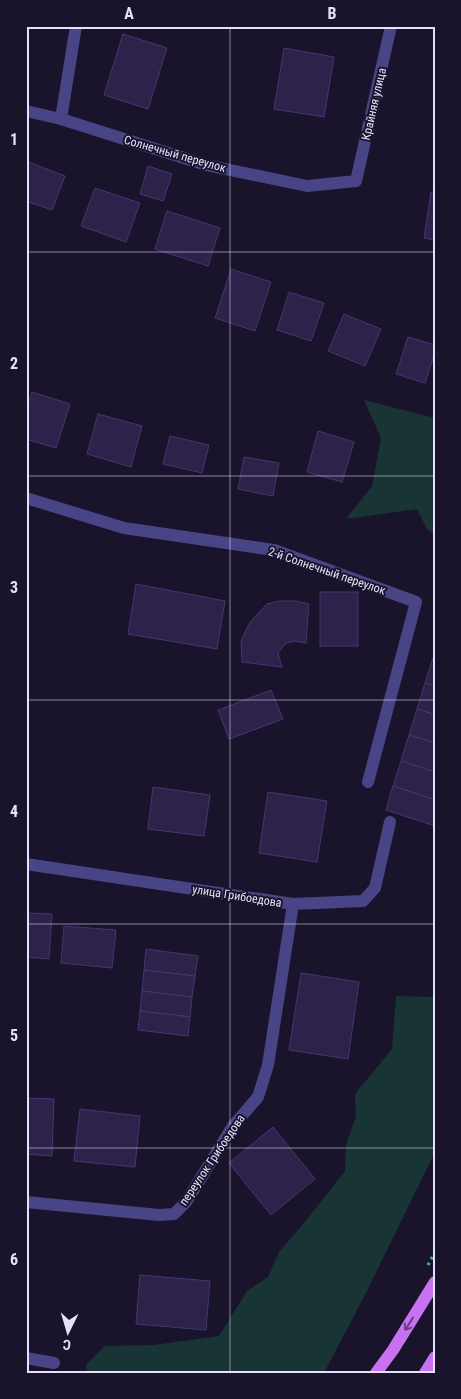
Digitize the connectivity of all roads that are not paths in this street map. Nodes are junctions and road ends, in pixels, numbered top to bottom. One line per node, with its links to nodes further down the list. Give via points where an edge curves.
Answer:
1 (76, 26): 4 (street)
2 (392, 26): 5 (street, Крайняя улица)
3 (26, 111): 4 (street, Солнечный переулок)
4 (60, 119): 5 (street, Солнечный переулок, via 206,165 307,186)
5 (356, 181)
6 (26, 498): 7 (street, 2-й Солнечный переулок, via 124,528 274,550 416,602)
7 (368, 782)
8 (390, 822): 10 (street, улица Грибоедова, via 375,888 363,901)
9 (26, 864): 10 (street, улица Грибоедова)
10 (293, 904): 11 (street, переулок Грибоедова, via 268,1065 258,1097 232,1126 186,1202 174,1214 159,1215)
11 (26, 1202)
12 (435, 1282): 16 (main road, one-way to 16)
13 (435, 1357): 17 (main road)
14 (26, 1358): 15 (street)
15 (54, 1363)
16 (376, 1373)
17 (424, 1373)

